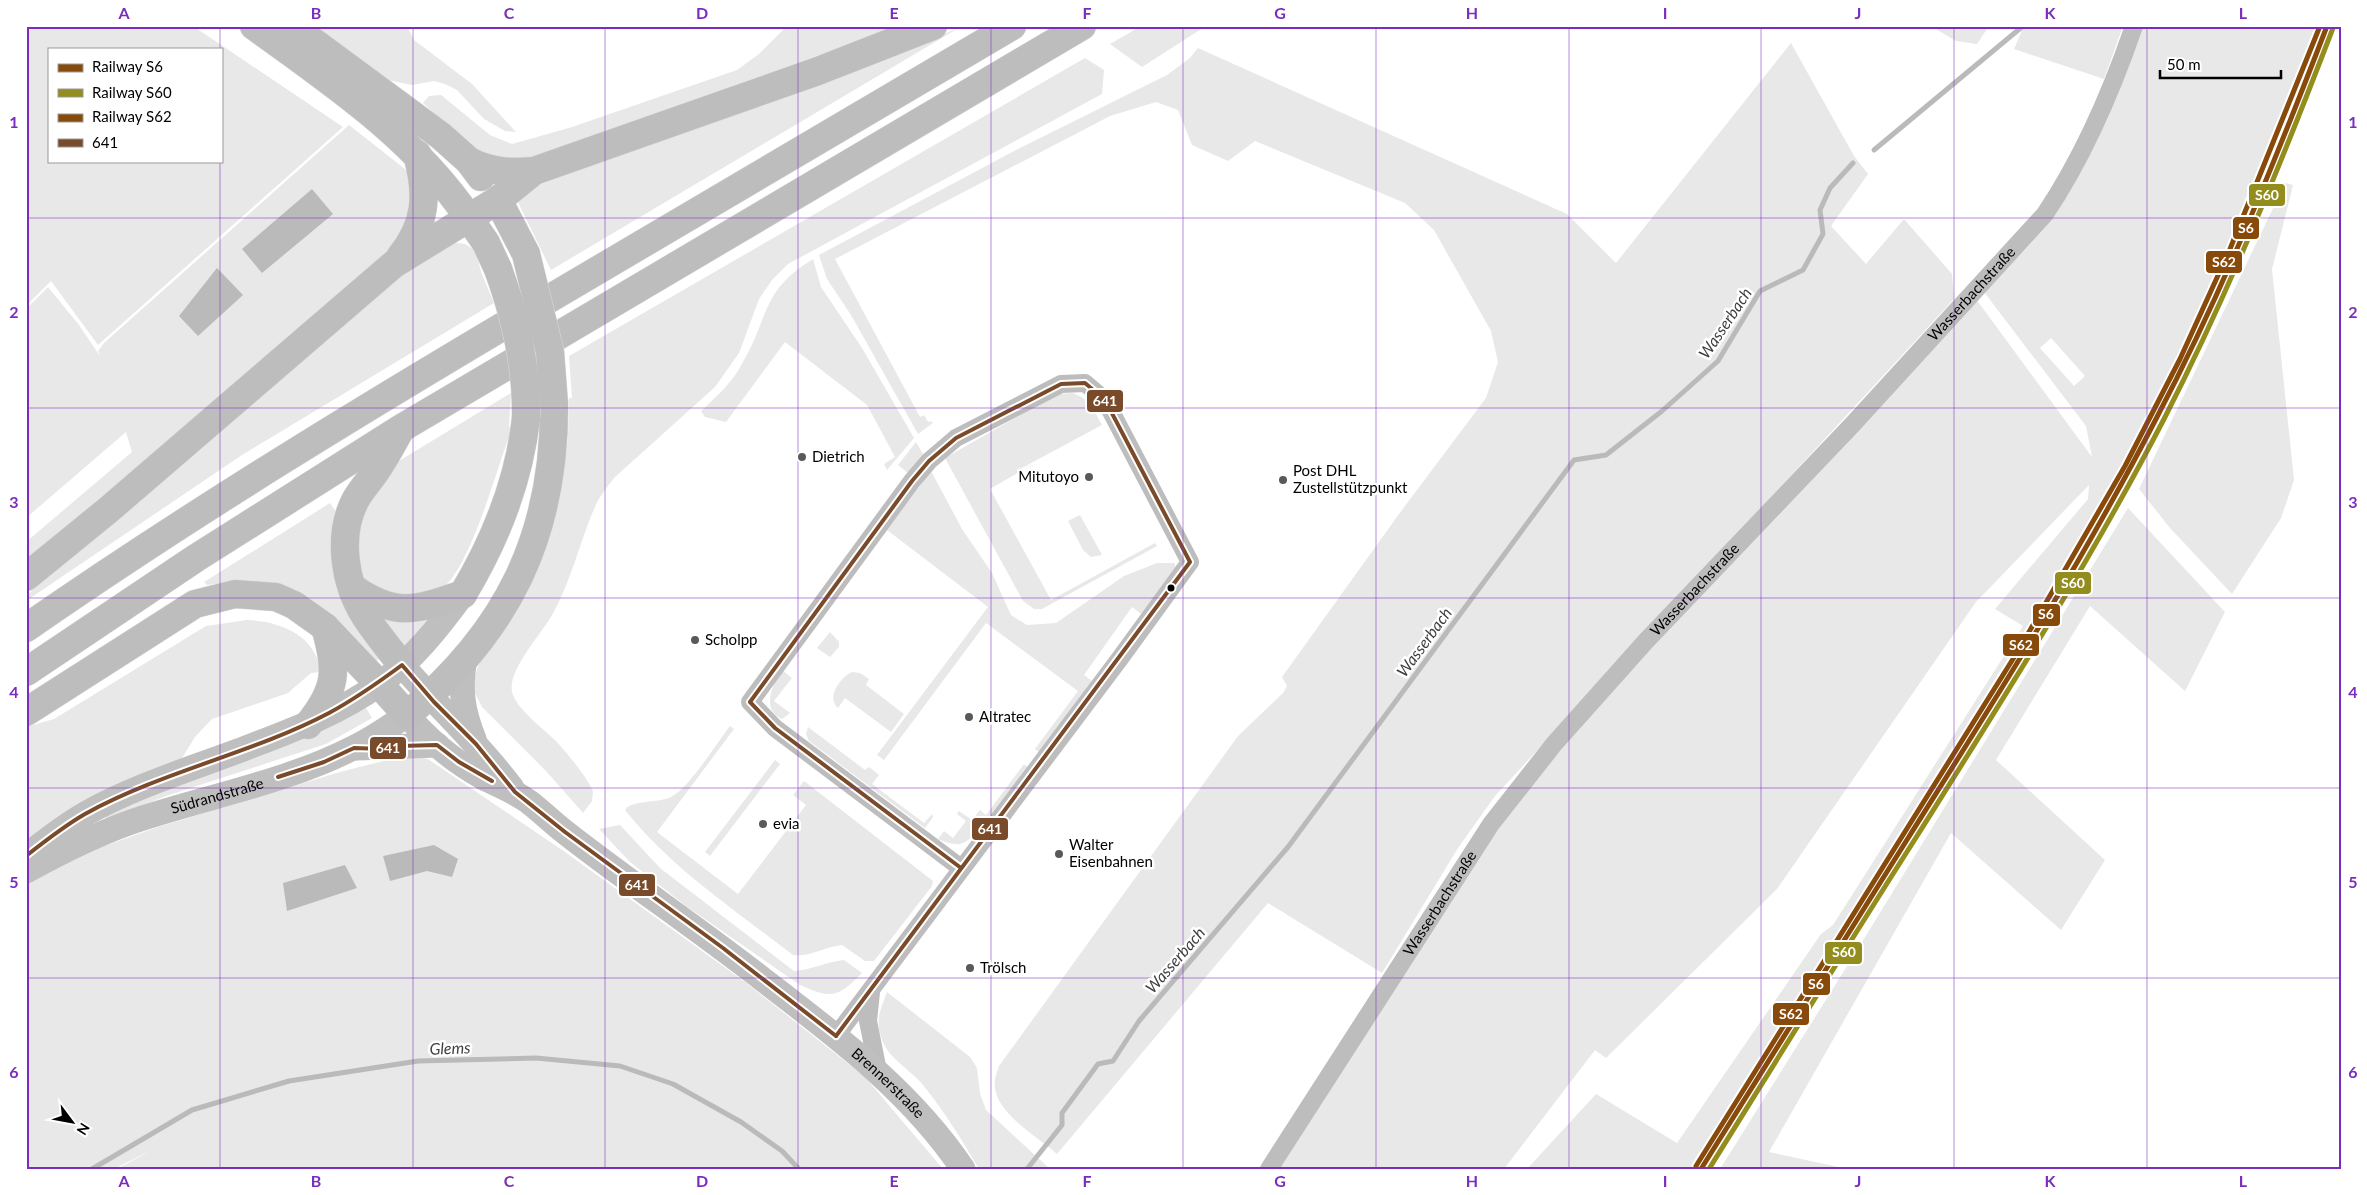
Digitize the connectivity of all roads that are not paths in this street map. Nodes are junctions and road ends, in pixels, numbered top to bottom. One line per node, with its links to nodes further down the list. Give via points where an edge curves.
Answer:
1 (254, 26): 7 (main road, via 313,69)
2 (292, 26): 7 (main road)
3 (933, 26): 10 (main road, via 818,71)
4 (1012, 26): 19 (main road, via 288,455)
5 (1082, 26): 14 (main road)
6 (2134, 26): 39 (street, Wasserbachstraße, via 2090,139 2069,179 2045,214 1852,425 1646,641 1554,744 1491,824)
7 (394, 116): 8 (main road); 9 (main road)
8 (417, 154): 12 (main road, via 453,194); 13 (main road, via 423,186 422,216 412,242)
9 (469, 161): 10 (main road, via 487,170 510,173); 11 (main road)
10 (534, 171): 11 (main road)
11 (498, 200): 12 (main road); 20 (main road, bridge, via 526,254 550,352 554,404 552,455 539,527 527,560 490,627)
12 (468, 217): 13 (main road); 17 (main road, bridge, via 486,243 508,296 519,339 526,418 519,462 500,523)
13 (394, 264): 15 (main road)
14 (400, 429): 16 (main road, via 350,514 344,547); 22 (main road, via 204,553)
15 (26, 577)
16 (353, 588): 17 (main road, via 391,608 425,606); 21 (main road, via 364,614)
17 (463, 594): 21 (main road, Südrandstraße, via 424,644)
18 (325, 627): 23 (main road); 25 (main road, via 294,605 276,597 254,594 218,597 195,604); 27 (main road, via 331,648 332,682 322,707)
19 (26, 628)
20 (465, 659): 24 (main road); 28 (main road, via 461,690 467,722)
21 (402, 665): 23 (main road, Südrandstraße); 24 (main road, Brennerstraße)
22 (26, 672)
23 (379, 684): 26 (main road); 27 (main road, Südrandstraße)
24 (429, 696): 26 (main road); 28 (main road, Brennerstraße)
25 (26, 712)
26 (406, 715): 29 (main road, Brennerstraße); 30 (main road, Südrandstraße)
27 (308, 725): 32 (main road, Südrandstraße, via 85,814)
28 (476, 744): 31 (main road, Brennerstraße)
29 (437, 745): 30 (main road); 31 (main road, Brennerstraße, via 482,776)
30 (354, 748): 34 (main road, Südrandstraße, via 295,772 98,834)
31 (515, 792): 36 (main road, Brennerstraße)
32 (26, 856)
33 (961, 868): 33 (street, via 1190,562 1105,400 1085,383 1061,384 956,438 929,461 750,702 775,728); 35 (street)
34 (26, 871)
35 (871, 991): 36 (street); 37 (street, via 868,1021)
36 (836, 1036): 37 (main road, Brennerstraße)
37 (878, 1071): 38 (main road, Brennerstraße, via 929,1123)
38 (963, 1169)
39 (1269, 1169)

